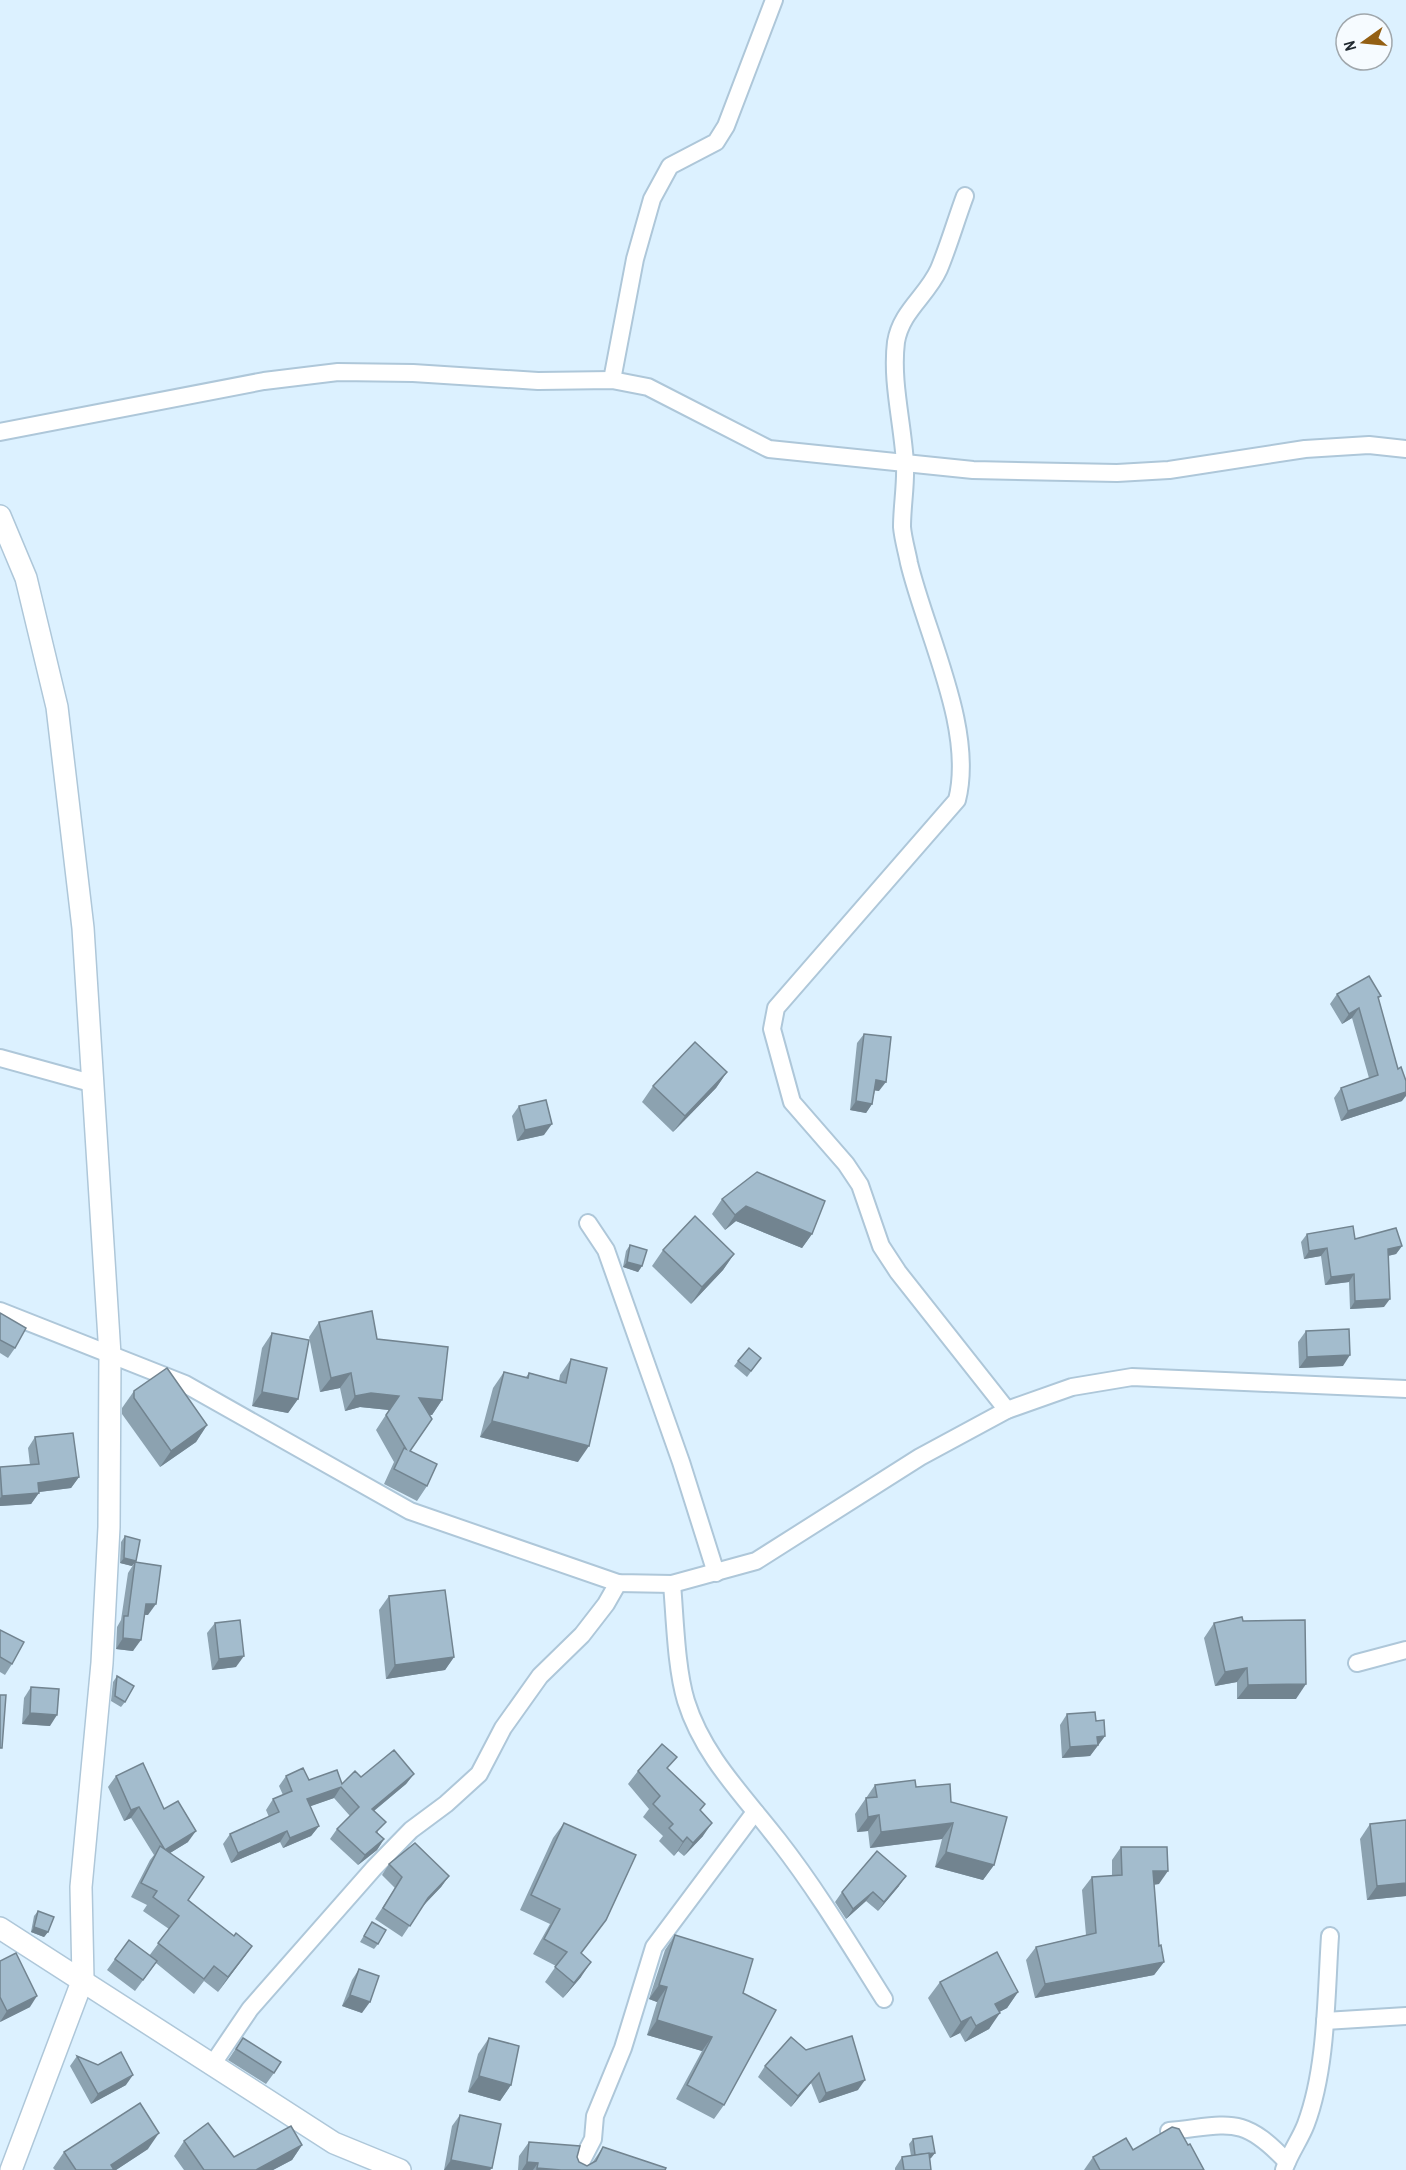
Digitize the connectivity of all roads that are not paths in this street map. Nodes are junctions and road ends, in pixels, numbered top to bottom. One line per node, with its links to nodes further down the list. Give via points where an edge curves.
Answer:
1 (774, 0): 3 (street, via 726,126 716,142 670,166 652,199 635,259)
2 (965, 196): 6 (street, via 939,270 903,317 896,342)
3 (612, 380): 4 (street, via 538,381 338,372 264,381); 6 (street, via 648,387 769,449)
4 (0, 432)
5 (1406, 449): 6 (street, via 1369,445 1305,449 1169,470 1117,473 973,470)
6 (905, 464): 14 (street, via 902,529 917,594 945,681 958,736 962,780 957,800 776,1008 772,1029 792,1102 860,1185 881,1246 904,1280)
7 (0, 516): 9 (street, via 26,578 57,707 83,928)
8 (0, 1058): 9 (street)
9 (91, 1083): 12 (street)
10 (588, 1223): 15 (street, via 606,1250)
11 (0, 1311): 12 (street)
12 (110, 1355): 16 (street, via 185,1384 410,1511); 23 (street, via 102,1663 81,1887)
13 (1406, 1389): 14 (street, via 1132,1377 1071,1387)
14 (1007, 1410): 15 (street, via 920,1457 756,1561)
15 (716, 1573): 17 (street)
16 (618, 1583): 17 (street); 27 (street, via 582,1635 540,1676 503,1728 478,1774 411,1830 374,1868 250,2009)
17 (672, 1584): 20 (street, via 685,1700 701,1738)
18 (1406, 1650): 19 (street)
19 (1357, 1663)
20 (755, 1812): 24 (street, via 828,1911); 32 (street, via 654,1947 623,2048 595,2116 592,2139)
21 (0, 1928): 23 (street)
22 (1330, 1936): 26 (street)
23 (82, 1979): 27 (street); 30 (street)
24 (884, 1999)
25 (1406, 2016): 26 (street)
26 (1325, 2021): 29 (street, via 1317,2083 1306,2124)
27 (212, 2065): 31 (street, via 334,2143)
28 (1169, 2131): 29 (street, via 1245,2127 1266,2140)
29 (1285, 2166)
30 (11, 2170)
31 (400, 2170)
32 (577, 2170)

